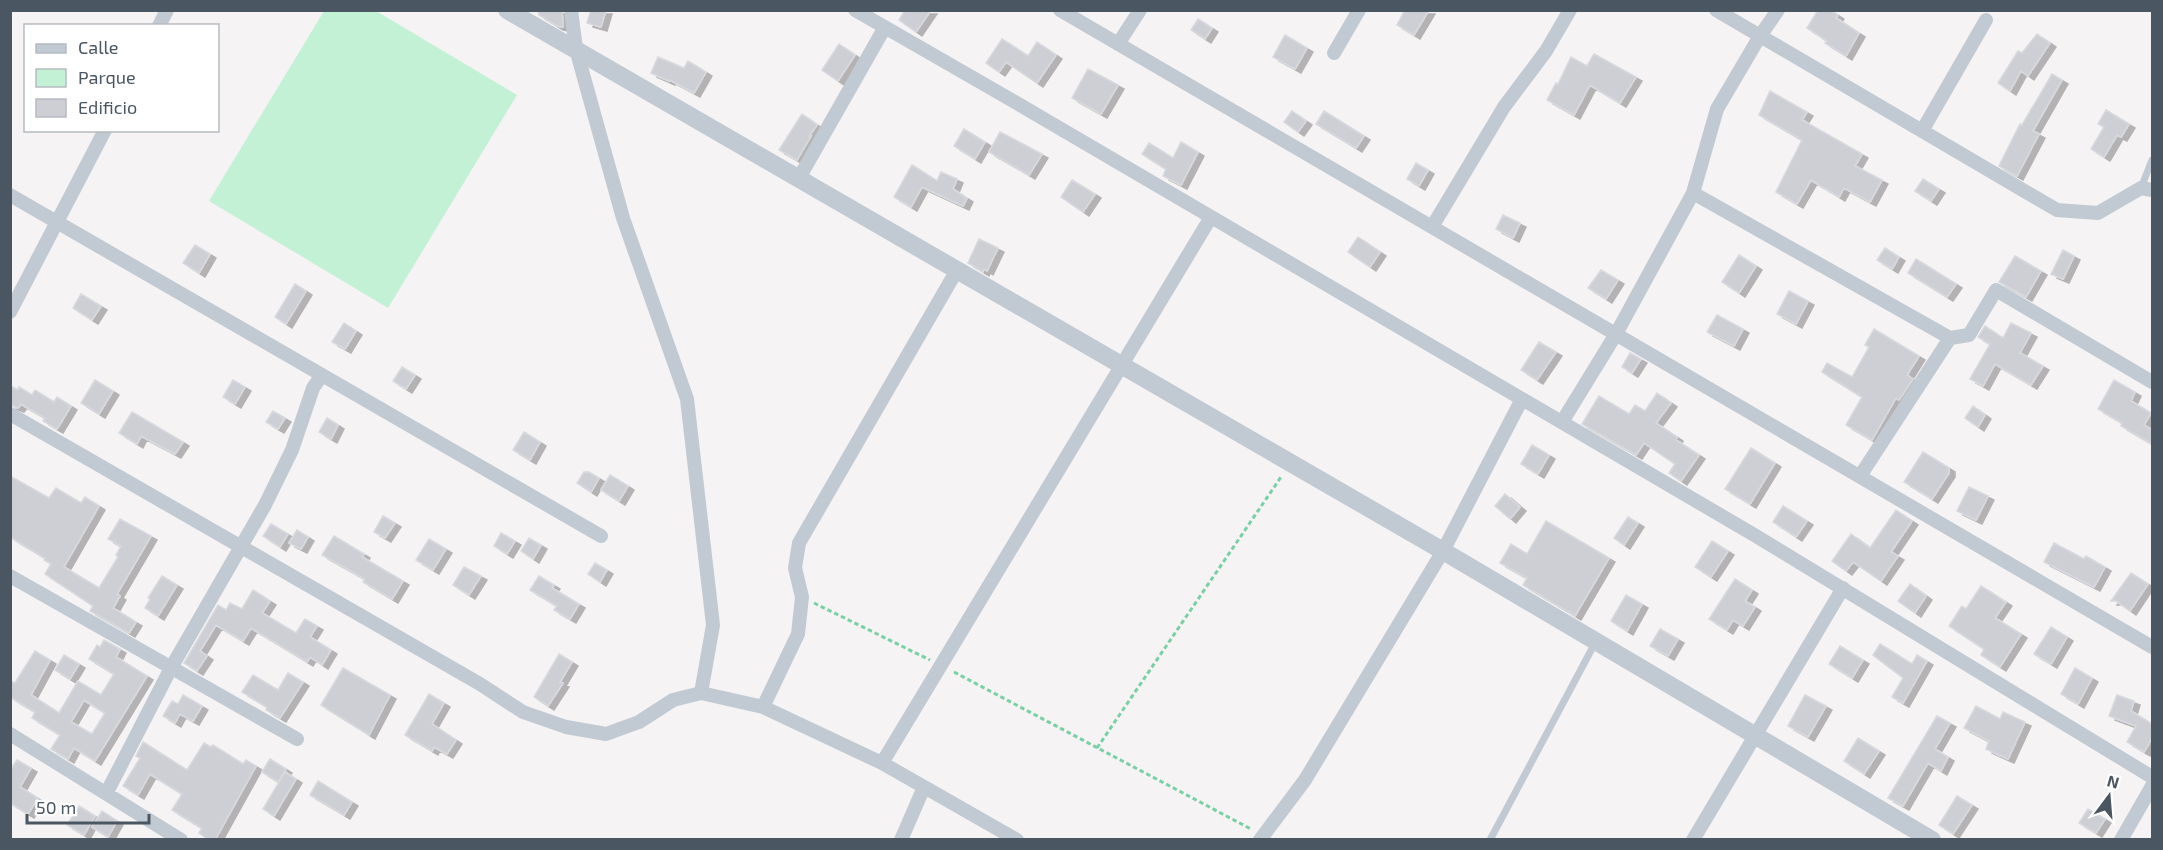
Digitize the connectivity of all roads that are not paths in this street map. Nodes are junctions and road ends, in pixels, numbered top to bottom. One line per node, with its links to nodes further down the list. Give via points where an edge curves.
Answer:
1 (167, 10): 12 (street)
2 (507, 10): 16 (street)
3 (571, 10): 16 (street)
4 (1060, 10): 15 (street)
5 (1140, 10): 15 (street)
6 (1359, 10): 17 (street)
7 (1570, 10): 27 (street, via 1546,51 1504,107)
8 (1716, 10): 14 (street)
9 (1778, 10): 14 (street)
10 (857, 11): 13 (street)
11 (1986, 20): 18 (street)
12 (160, 24)
13 (885, 27): 21 (street); 25 (street)
14 (1760, 36): 18 (street); 23 (street, via 1717,109)
15 (1118, 44): 27 (street)
16 (576, 49): 21 (street); 47 (street, via 623,218 687,399 713,625)
17 (1334, 53)
18 (1922, 131): 22 (street, via 2057,210 2098,213)
19 (104, 132): 26 (street)
20 (2152, 160): 22 (lane)
21 (799, 178): 28 (street)
22 (2147, 189)
23 (1693, 194): 30 (street); 31 (street)
24 (10, 195): 26 (street)
25 (1211, 217): 32 (street); 35 (street)
26 (57, 222): 29 (street); 33 (street)
27 (1432, 227): 30 (street)
28 (957, 270): 32 (street); 48 (street, via 799,543 795,568 802,597 798,634)
29 (10, 312)
30 (1616, 334): 37 (street); 38 (street)
31 (1950, 338): 34 (street, via 1969,335 1996,290); 38 (street)
32 (1121, 365): 41 (street); 52 (street)
33 (322, 375): 39 (street); 40 (street, via 313,388 292,450)
34 (2152, 382)
35 (1522, 399): 37 (street); 41 (street)
36 (10, 414): 40 (street)
37 (1562, 422): 43 (street)
38 (1860, 477): 45 (street)
39 (601, 536)
40 (240, 547): 46 (street); 47 (street, via 523,712 566,727 606,734 639,722 673,700)
41 (1443, 551): 44 (street); 58 (street, via 1305,780)
42 (10, 576): 46 (street)
43 (1843, 588): 50 (street); 53 (street)
44 (1596, 641): 50 (street); 61 (lane)
45 (2152, 647)
46 (171, 668): 51 (street); 56 (street)
47 (701, 693): 48 (street)
48 (763, 707): 52 (street)
49 (10, 734): 56 (street)
50 (1755, 735): 62 (street); 63 (street, via 1910,831)
51 (297, 739)
52 (882, 763): 55 (street)
53 (2152, 777)
54 (2152, 786): 64 (street)
55 (924, 787): 59 (street); 60 (street)
56 (107, 792): 57 (street)
57 (172, 837)
58 (1261, 838)
59 (901, 840)
60 (1017, 840)
61 (1490, 840)
62 (1693, 840)
63 (1932, 840)
64 (2121, 840)

